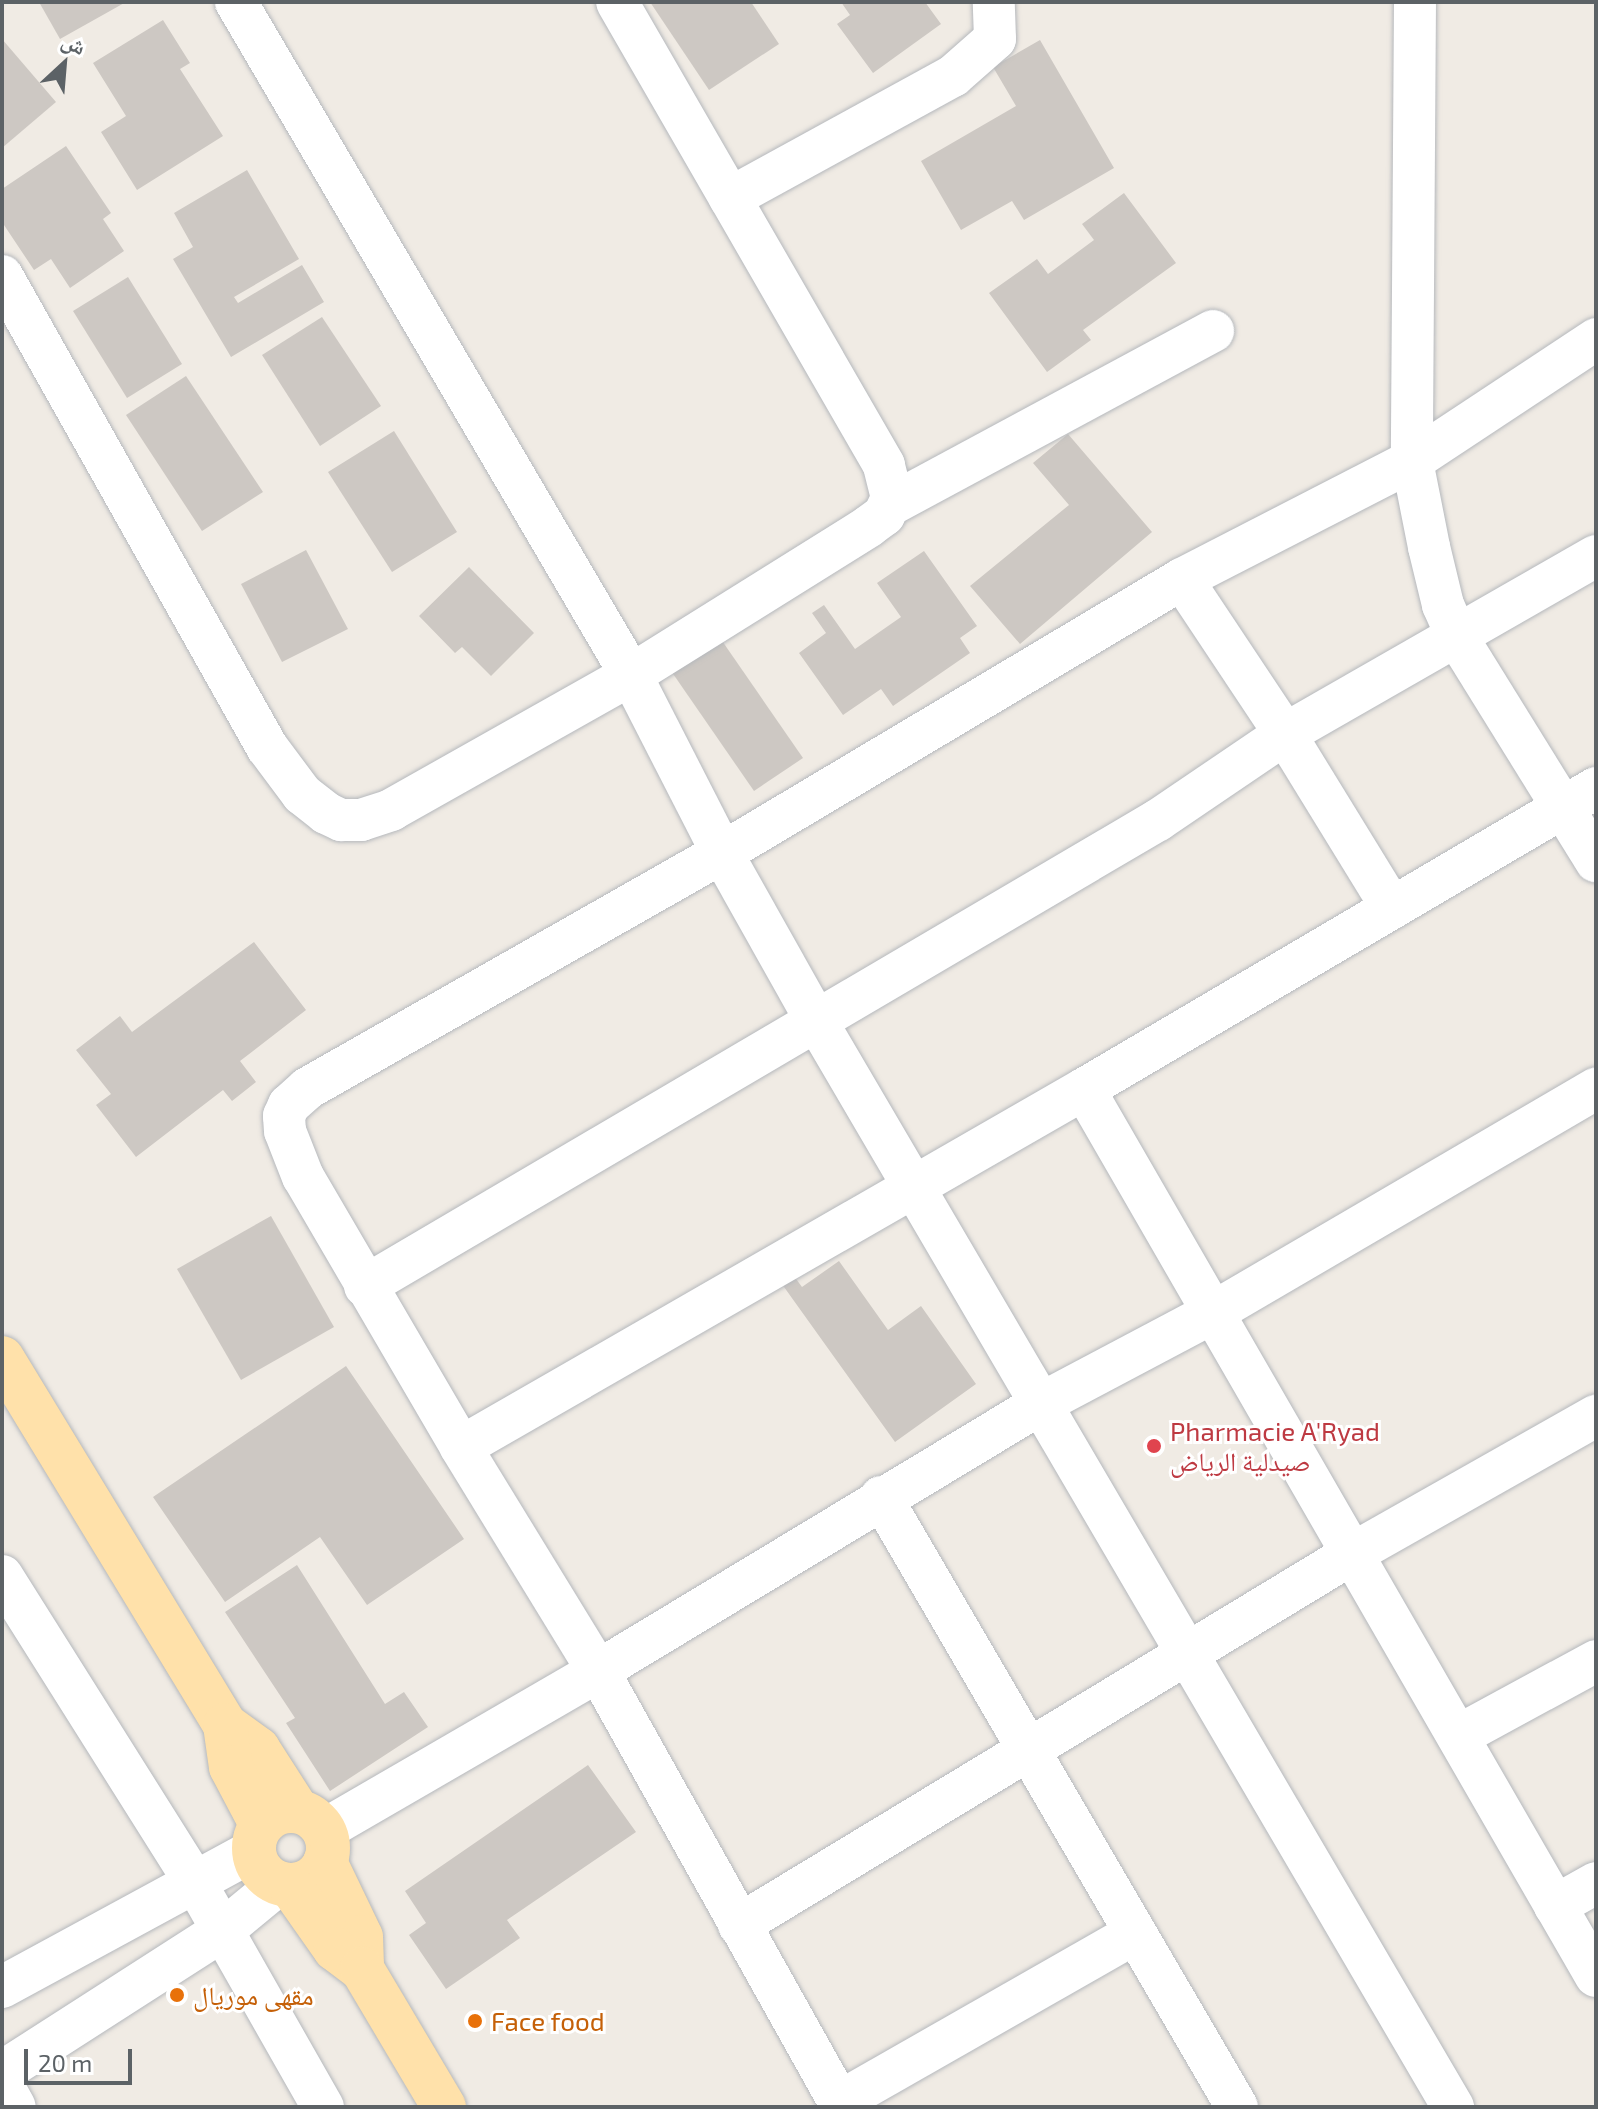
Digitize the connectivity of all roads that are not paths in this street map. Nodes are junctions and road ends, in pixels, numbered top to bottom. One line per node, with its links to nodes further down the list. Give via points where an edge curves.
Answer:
1 (236, 2): 14 (street)
2 (617, 2): 5 (street)
3 (994, 2): 5 (street, via 995,39 953,76)
4 (1415, 2): 9 (street)
5 (730, 198): 10 (street, via 884,465 892,488)
6 (2, 276): 14 (street, via 267,747 302,794 326,813 361,820 391,810)
7 (1213, 331): 10 (street)
8 (1596, 339): 9 (street)
9 (1412, 461): 12 (street); 13 (street, via 1437,585)
10 (890, 505): 14 (street, via 869,526)
11 (1596, 556): 13 (street)
12 (1182, 579): 15 (street); 17 (street)
13 (1457, 637): 15 (street); 16 (street)
14 (631, 675): 17 (street)
15 (1285, 734): 19 (street); 20 (street, via 1158,820)
16 (1580, 797): 18 (street); 19 (street)
17 (722, 853): 20 (street); 24 (street, via 308,1088 289,1105 285,1131 303,1177)
18 (1596, 861)
19 (1392, 908): 21 (street)
20 (817, 1022): 23 (street); 24 (street)
21 (1084, 1089): 23 (street); 25 (street)
22 (1596, 1089): 25 (street)
23 (913, 1185): 27 (street); 29 (street)
24 (365, 1286): 29 (street)
25 (1212, 1313): 27 (street); 31 (street)
26 (2, 1358): 38 (main road, via 225,1725 258,1749)
27 (1042, 1403): 30 (street); 33 (street)
28 (1596, 1416): 31 (street)
29 (461, 1447): 35 (street)
30 (881, 1497): 35 (street); 37 (street)
31 (1350, 1555): 33 (street); 36 (street)
32 (2, 1576): 39 (street)
33 (1188, 1652): 37 (street); 54 (street)
34 (1596, 1661): 36 (street)
35 (598, 1671): 38 (street); 42 (street)
36 (1458, 1736): 41 (street)
37 (1027, 1751): 42 (street); 44 (street)
38 (290, 1850): 39 (street); 43 (street); 52 (main road, via 361,1937 362,1969)
39 (195, 1882): 43 (street); 46 (street)
40 (1596, 1883): 41 (street)
41 (1555, 1906): 45 (street)
42 (739, 1925): 49 (street)
43 (222, 1931): 47 (street); 51 (street)
44 (1135, 1933): 49 (street); 53 (street)
45 (1596, 1976)
46 (2, 1987)
47 (2, 2072)
48 (2, 2084): 50 (street)
49 (841, 2104)
50 (15, 2107)
51 (323, 2107)
52 (444, 2107)
53 (1237, 2107)
54 (1453, 2107)

